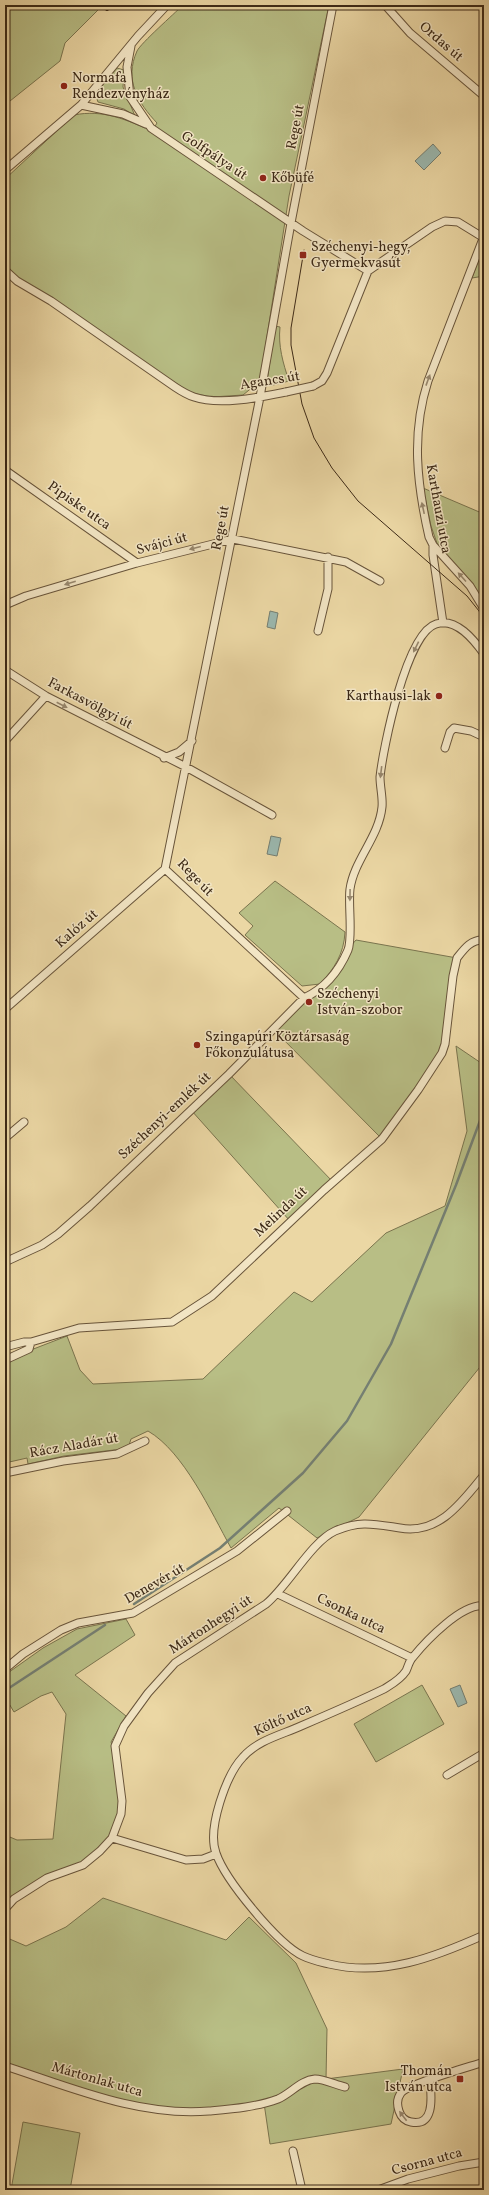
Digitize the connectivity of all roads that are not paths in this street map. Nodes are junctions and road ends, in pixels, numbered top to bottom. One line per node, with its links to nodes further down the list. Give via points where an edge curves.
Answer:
1 (167, 5): 4 (street)
2 (333, 5): 9 (street, Rege út)
3 (385, 5): 5 (street, Ordas út, via 410,33)
4 (131, 46): 6 (street); 7 (street, Golfpálya út, via 127,72 130,97)
5 (484, 96)
6 (80, 105): 7 (street, Golfpálya út, via 123,114); 8 (street)
7 (148, 125): 9 (street, Golfpálya út)
8 (5, 170)
9 (291, 223): 12 (street, Golfpálya út); 13 (street, Rege út)
10 (484, 237): 12 (street, via 458,222 445,221 432,227); 16 (street, Karthauzi utca, one-way to 10, via 427,528 417,475 419,417 428,381)
11 (5, 270): 13 (street, Agancs út, via 17,281 51,301 187,394 208,400)
12 (368, 271): 13 (street, Agancs út, bridge, via 328,373 322,381 313,386)
13 (260, 397): 15 (street, Rege út)
14 (5, 470): 18 (street, Pipiske utca)
15 (233, 539): 17 (street, Svájci út); 18 (street, Svájci út, one-way to 18); 29 (street, Rege út)
16 (433, 545): 21 (street, one-way to 16, via 470,586); 22 (street, Karthauzi utca)
17 (328, 557): 19 (street, Svájci út, via 346,562); 23 (street, via 328,589)
18 (137, 563): 20 (street, Svájci út, one-way to 20, via 26,596)
19 (380, 581)
20 (5, 606)
21 (484, 609)
22 (443, 623): 24 (street, via 459,628 467,634); 36 (street, Széchenyi-emlék út, one-way to 36, via 436,624 422,635 398,691 384,749 380,779 383,806 381,817 350,888 349,948 335,973 316,992)
23 (318, 631)
24 (484, 654)
25 (5, 670): 26 (street, Farkasvölgyi út)
26 (46, 696): 28 (street); 31 (street, Farkasvölgyi út, one-way to 31)
27 (484, 737): 30 (street, via 471,731 454,728 450,732)
28 (5, 741)
29 (192, 741): 31 (street, via 179,752); 32 (street, Rege út)
30 (445, 748)
31 (164, 758): 32 (street, Farkasvölgyi út)
32 (186, 767): 33 (street, Farkasvölgyi út); 34 (street, Rege út)
33 (272, 815)
34 (165, 869): 36 (street, Rege út); 37 (street, Kalóz út)
35 (484, 940): 41 (street, Melinda út, via 472,942 457,958 442,1053 382,1139 212,1296 172,1322 79,1328)
36 (304, 998): 40 (street, Széchenyi-emlék út, via 90,1206 42,1245)
37 (5, 1009)
38 (24, 1122): 39 (street)
39 (5, 1138)
40 (5, 1262)
41 (31, 1342): 42 (street, Melinda út); 43 (street, via 29,1349)
42 (5, 1347)
43 (5, 1360)
44 (145, 1441): 45 (street, Rácz Aladár út, via 117,1454 62,1461)
45 (5, 1473)
46 (484, 1474): 48 (street, Mártonhegyi út, via 456,1510 423,1528 401,1529 364,1523 333,1532 300,1564)
47 (287, 1511): 51 (street, Denevér út, via 237,1551 133,1613 78,1623 61,1630 23,1654)
48 (278, 1594): 50 (street, Csonka utca); 54 (street, Mártonhegyi út, via 244,1620 175,1663 148,1693 124,1726 116,1746 121,1814)
49 (484, 1606): 50 (street, Költő utca, via 470,1607 458,1613)
50 (412, 1658): 55 (street, Költő utca, via 397,1681 384,1689 277,1735 243,1756 229,1778 218,1808)
51 (5, 1669)
52 (484, 1753): 53 (street)
53 (446, 1775)
54 (112, 1838): 55 (street, via 186,1860 203,1859); 56 (street, Mártonhegyi út, via 83,1865 47,1878)
55 (216, 1854): 57 (street, via 254,1910 283,1940 303,1956 330,1964 365,1968 392,1966 446,1953)
56 (5, 1909)
57 (484, 1935)
58 (484, 2062): 60 (street)
59 (5, 2066): 61 (street, Mártonlak utca, via 121,2103 175,2112 209,2111 265,2103 315,2079)
60 (430, 2080): 60 (street, one-way to 60, via 431,2105 428,2116 419,2122 408,2122 398,2107 401,2093 406,2088)
61 (345, 2087)
62 (293, 2150): 64 (street)
63 (484, 2162): 65 (street, Csorna utca, via 415,2177)
64 (302, 2190)
65 (378, 2190)

